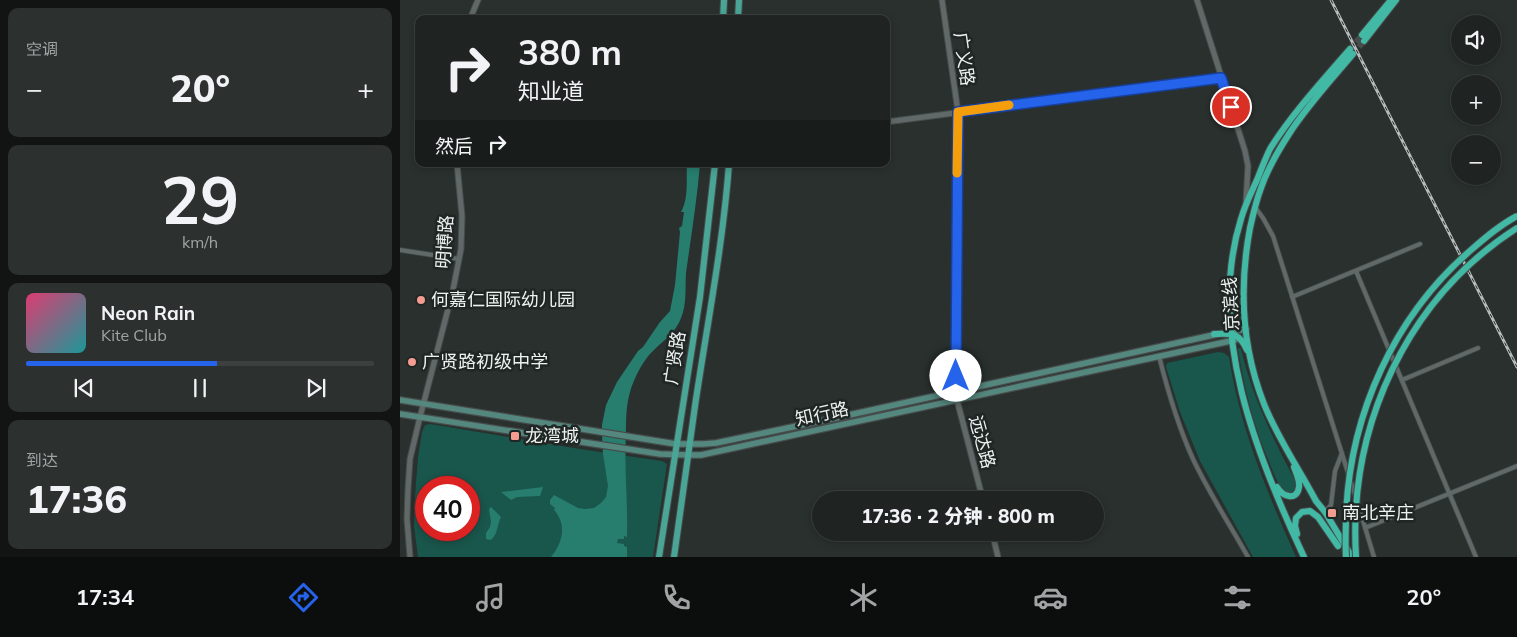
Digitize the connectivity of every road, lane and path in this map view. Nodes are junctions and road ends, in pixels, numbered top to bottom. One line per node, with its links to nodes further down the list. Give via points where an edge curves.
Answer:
1 (478, 0): 8 (street)
2 (724, 0): 9 (main road)
3 (739, 0): 10 (main road)
4 (942, 0): 12 (street, 广义路)
5 (1197, 0): 11 (street)
6 (1391, 0): 7 (highway, via 1363,38)
7 (1396, 0)
8 (472, 15)
9 (723, 15)
10 (738, 15)
11 (1221, 78): 12 (street); 17 (street, via 1245,151 1248,166)
12 (958, 112): 13 (street); 35 (street, 广义路)
13 (890, 121)
14 (456, 167): 23 (street, 明博路, via 462,216)
15 (715, 167): 41 (main road, 广贤路, via 701,288)
16 (729, 167): 42 (main road, 广贤路, via 718,267)
17 (1246, 203): 18 (highway); 18 (highway, 京滨线, via 1270,150 1288,124 1352,52 1289,135 1265,177); 28 (highway, 京滨线, via 1232,264)
18 (1255, 207): 25 (street, via 1273,236); 26 (highway, 京滨线, via 1244,269)
19 (1517, 216): 62 (highway, bridge, via 1490,234 1433,286 1409,318 1386,359 1354,448 1347,493)
20 (1517, 228): 64 (highway, bridge, via 1482,254 1446,288 1420,322 1391,372 1362,456 1356,512)
21 (1420, 244): 24 (street)
22 (400, 250): 23 (street)
23 (460, 259): 38 (street, 明博路)
24 (1356, 271): 25 (street); 34 (street)
25 (1292, 297): 44 (street)
26 (1246, 329): 28 (main road, 知行路); 29 (highway, 京滨线)
27 (1214, 334): 28 (highway); 35 (main road, 知行路)
28 (1232, 335): 29 (highway); 30 (main road, 知行路); 33 (highway, 京滨线)
29 (1244, 339): 43 (highway, 京滨线, via 1264,405)
30 (1215, 344): 32 (main road, 知行路); 33 (main road, via 1228,348)
31 (1478, 348): 34 (street)
32 (1159, 356): 37 (main road, 知行路); 60 (street, via 1179,426 1193,460)
33 (1235, 356): 47 (highway, 京滨线, via 1247,411)
34 (1402, 380): 50 (street)
35 (956, 391): 37 (street, 远达路); 42 (main road, 知行路, via 725,441)
36 (400, 400): 38 (main road, 知行路)
37 (957, 400): 46 (main road, 知行路); 49 (street, 远达路)
38 (424, 404): 40 (street, 明博路); 41 (main road, 知行路)
39 (400, 414): 40 (main road, 知行路)
40 (420, 417): 45 (main road, 知行路); 56 (street, 明博路, via 410,459 407,519)
41 (676, 444): 42 (main road, 知行路); 45 (main road, 广贤路)
42 (690, 444): 46 (main road, 广贤路)
43 (1289, 453): 47 (highway, via 1299,483 1298,491 1291,496 1280,492); 51 (highway)
44 (1342, 453): 52 (street, via 1335,471 1331,505); 53 (street)
45 (675, 455): 46 (main road, 知行路); 57 (main road, 广贤路)
46 (689, 456): 58 (main road, 广贤路)
47 (1262, 457): 61 (highway, 京滨线)
48 (1517, 466): 50 (street)
49 (981, 491)
50 (1449, 494): 53 (street); 66 (street)
51 (1316, 500): 52 (highway); 55 (highway)
52 (1325, 512): 63 (highway)
53 (1365, 528): 65 (street)
54 (994, 541): 59 (street)
55 (1338, 546): 61 (highway, via 1314,513 1302,512 1296,518 1295,526); 62 (highway)
56 (410, 557)
57 (659, 557)
58 (674, 557)
59 (998, 557)
60 (1248, 557)
61 (1306, 557)
62 (1345, 557)
63 (1352, 557)
64 (1356, 557)
65 (1374, 557)
66 (1476, 557)

